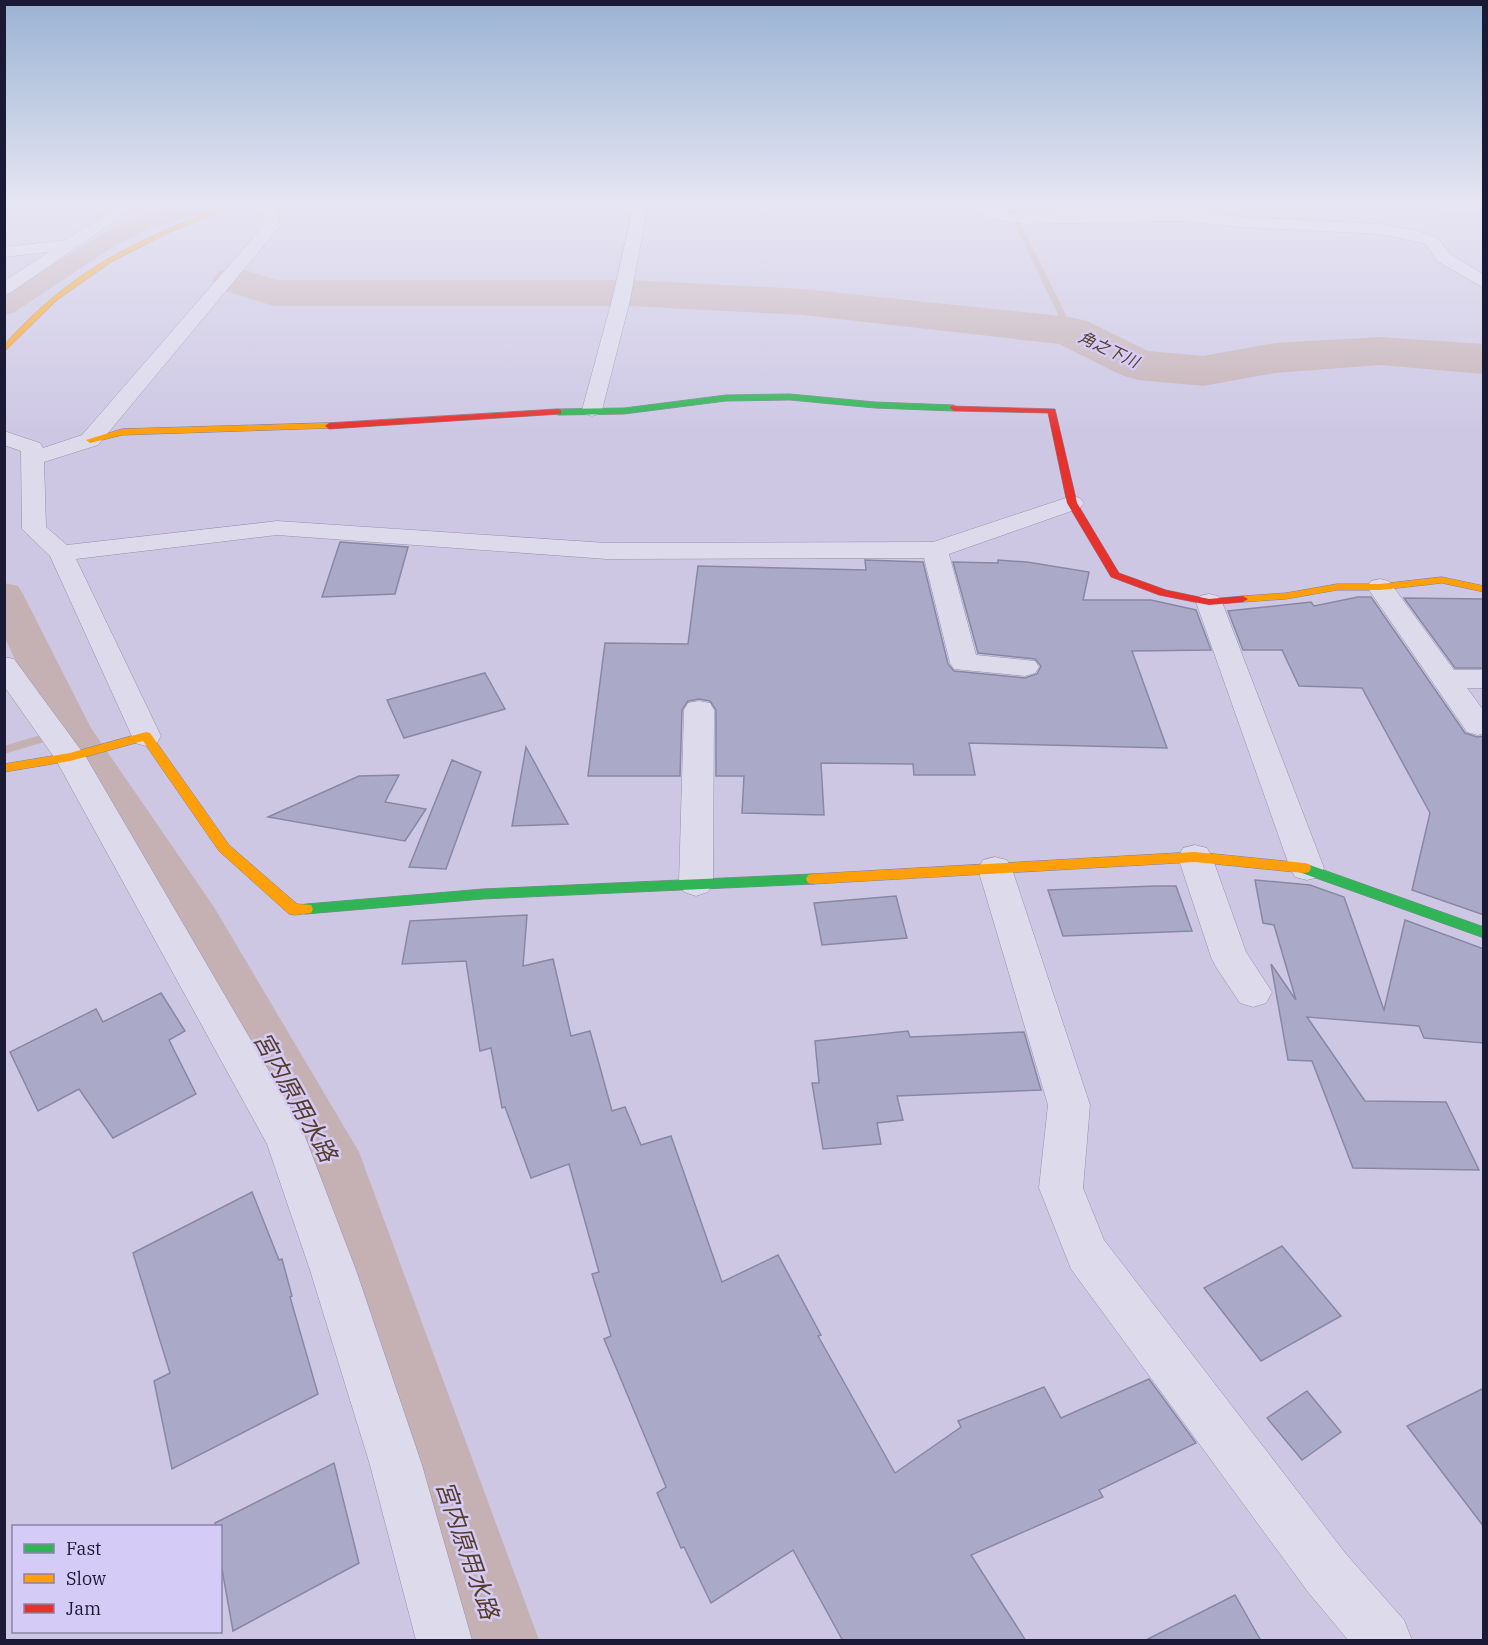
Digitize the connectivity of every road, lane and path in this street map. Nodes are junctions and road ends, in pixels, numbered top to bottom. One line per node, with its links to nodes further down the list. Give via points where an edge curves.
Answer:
1 (73, 281): 4 (street, via 21,326)
2 (225, 281): 7 (street)
3 (625, 281): 5 (street)
4 (4, 350)
5 (592, 410): 7 (street, via 362,424 122,432); 9 (street, via 624,411 726,398 790,397 874,405 1052,411)
6 (4, 437): 8 (street, via 32,448)
7 (90, 440): 8 (street)
8 (32, 459): 11 (street, via 34,529)
9 (1072, 503): 10 (street); 14 (street, via 1114,575 1163,593)
10 (935, 550): 11 (street, via 607,551 277,528); 16 (street, via 964,663)
11 (61, 553): 21 (street)
12 (1380, 587): 13 (street, via 1442,580); 14 (street, via 1337,587 1286,596); 17 (street)
13 (1484, 589)
14 (1209, 602): 25 (street)
15 (4, 665): 22 (street)
16 (1025, 667)
17 (1448, 679): 18 (street); 20 (street)
18 (1484, 679)
19 (699, 710): 27 (street)
20 (1478, 725)
21 (144, 736): 22 (street); 27 (street, via 224,849 294,910 483,894)
22 (67, 753): 23 (street); 30 (street, via 286,1139 396,1465)
23 (4, 768)
24 (1196, 857): 25 (street); 26 (street); 29 (street, via 1229,957)
25 (1307, 868): 28 (street)
26 (995, 869): 27 (street); 31 (street, via 1069,1105 1061,1188 1087,1254 1327,1573)
27 (696, 883)
28 (1484, 933)
29 (1254, 992)
30 (444, 1641)
31 (1384, 1641)

